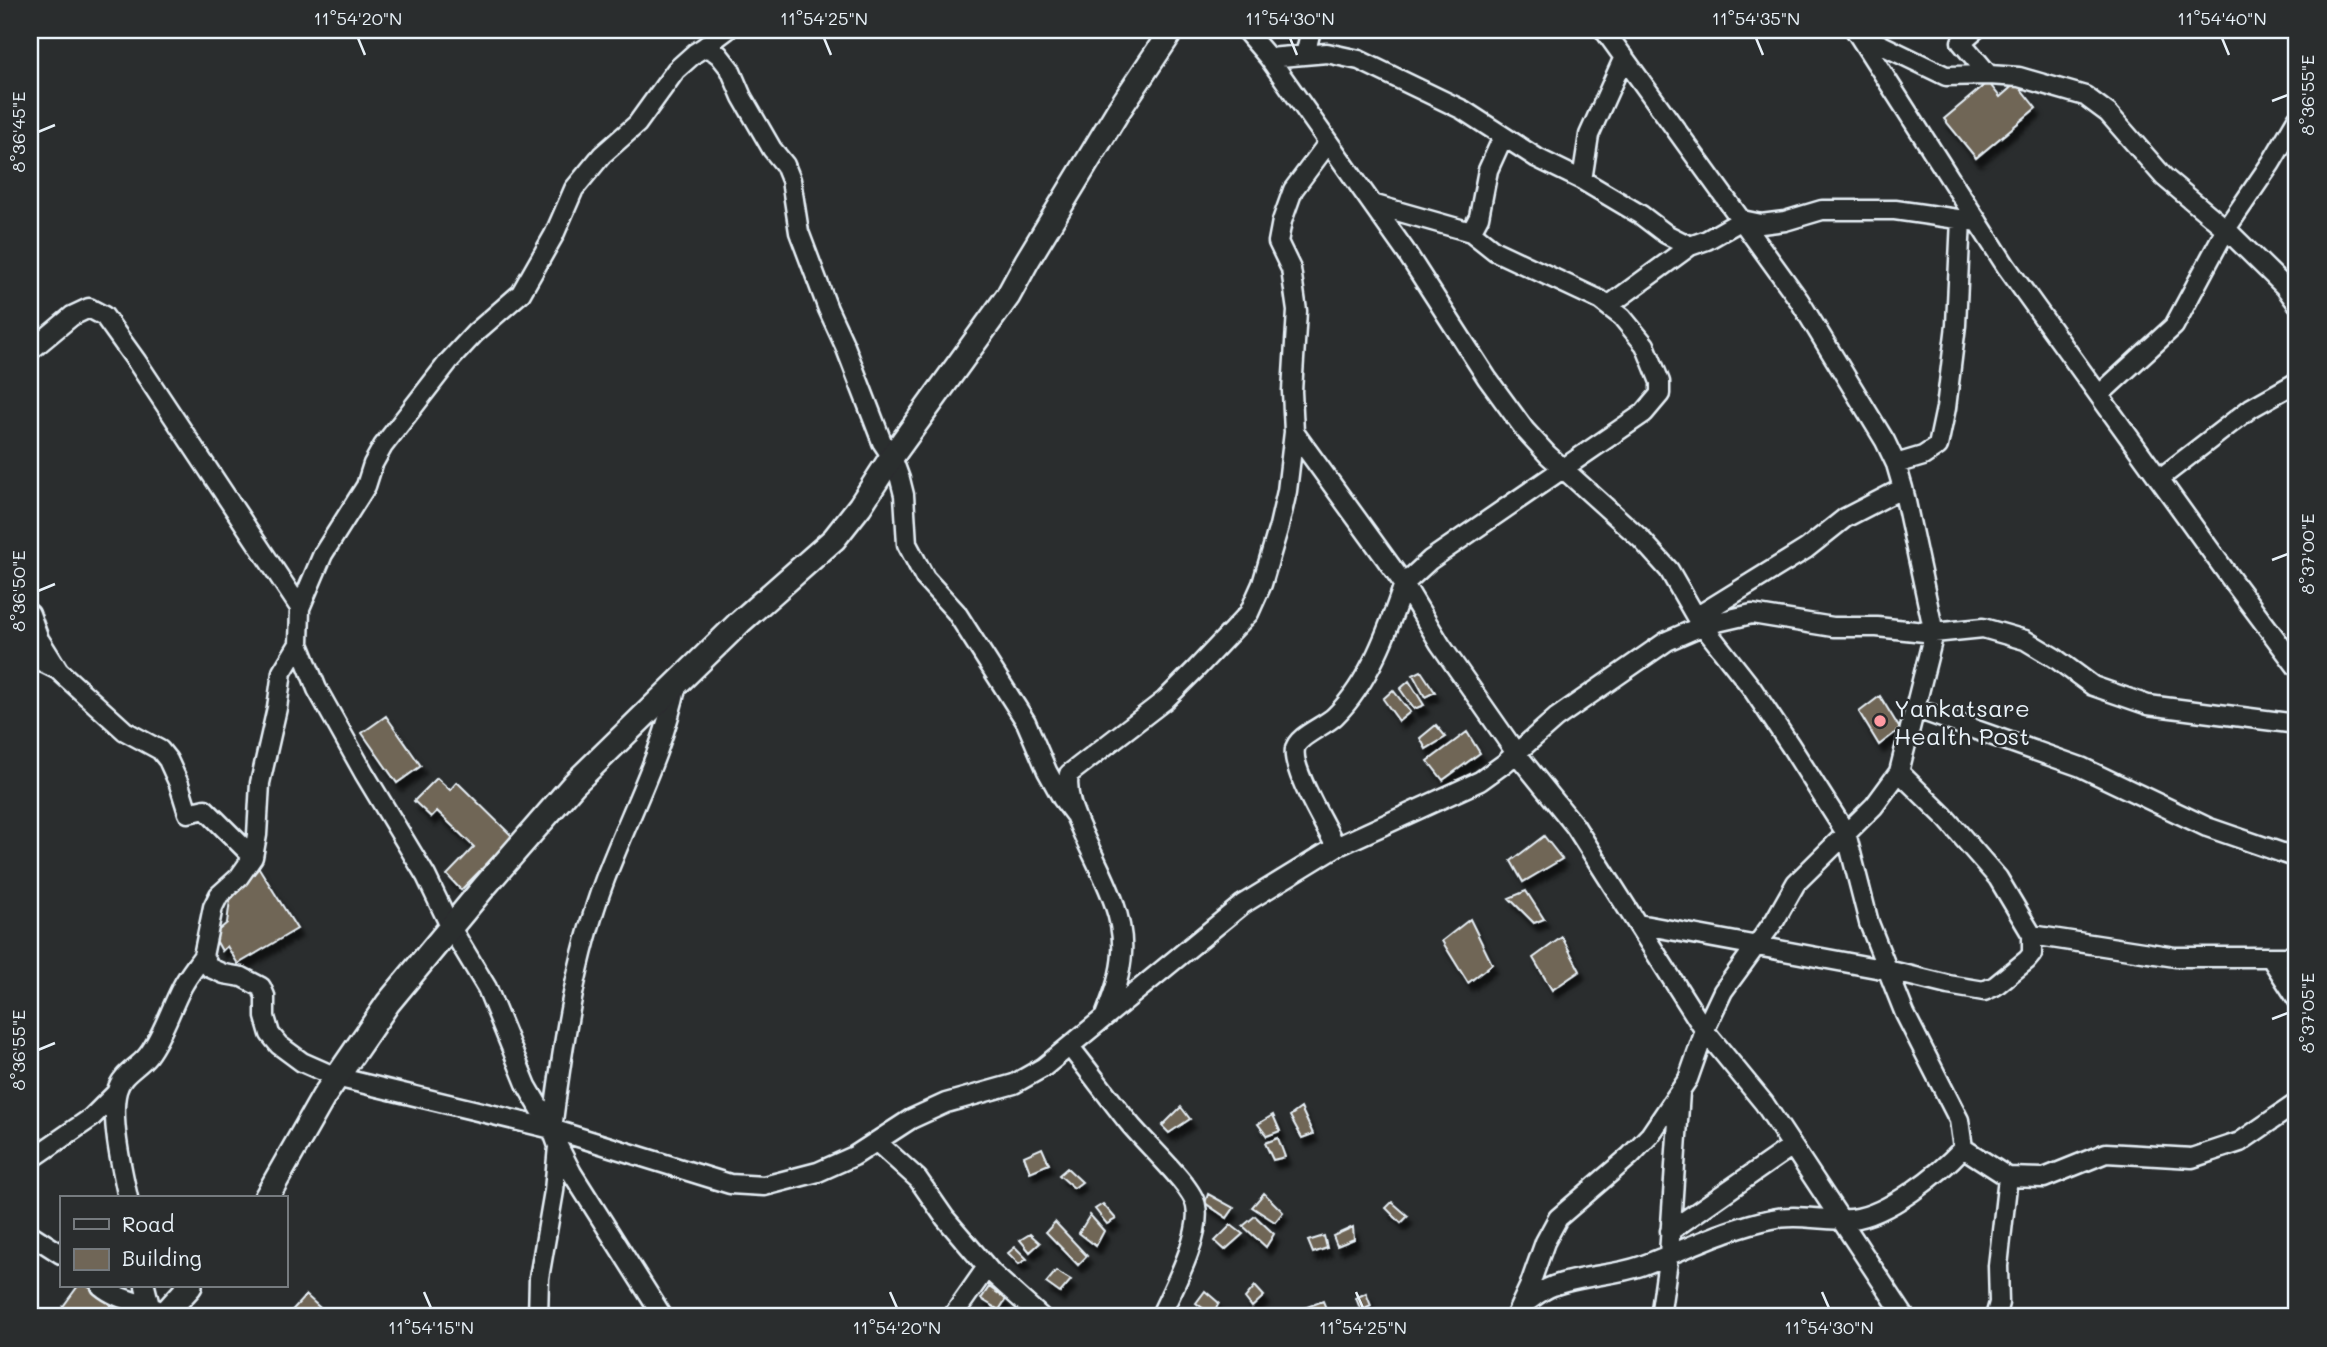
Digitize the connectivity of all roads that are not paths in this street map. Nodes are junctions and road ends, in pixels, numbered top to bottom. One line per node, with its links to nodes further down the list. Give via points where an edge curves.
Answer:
1 (727, 30): 8 (street)
2 (1172, 30): 29 (street, via 1008,296)
3 (1245, 30): 11 (street)
4 (1311, 30): 9 (street)
5 (1604, 30): 10 (street)
6 (1975, 30): 12 (street, via 1961,42)
7 (1857, 32): 12 (street, via 1946,76); 19 (street)
8 (703, 48): 29 (street, via 719,55 730,69 742,97 785,165 799,232 882,442); 35 (street, via 677,70 637,124 602,155 574,189 521,293 449,361 383,446 366,486 323,554)
9 (1305, 55): 11 (street); 14 (street, via 1327,53 1359,60 1463,110)
10 (1624, 57): 16 (street, via 1589,135); 18 (street)
11 (1269, 58): 15 (street)
12 (1989, 75): 20 (street, via 2019,77 2085,96 2108,113 2164,177)
13 (2297, 119): 20 (street)
14 (1503, 137): 16 (street); 21 (street, via 1488,170 1479,217)
15 (1328, 143): 17 (street); 28 (street, via 1293,190 1279,242 1291,269 1297,311)
16 (1582, 180): 22 (street)
17 (1372, 204): 21 (street); 31 (street, via 1487,378 1525,430)
18 (1742, 220): 19 (street, via 1761,224 1822,210 1895,210); 22 (street); 30 (street, via 1799,300)
19 (1969, 220): 27 (street); 30 (street, via 1938,446)
20 (2226, 229): 23 (street); 27 (street, via 2174,326)
21 (1471, 233): 24 (street, via 1495,251)
22 (1690, 246): 24 (street)
23 (2297, 303)
24 (1608, 306): 31 (street, via 1645,345 1660,382 1660,394 1644,412)
25 (30, 351): 35 (street, via 72,316 89,308 104,316)
26 (2297, 382): 32 (street, via 2251,408)
27 (2099, 395): 32 (street)
28 (1294, 432): 34 (street); 48 (street, via 1279,526 1249,613 1165,700 1069,774)
29 (892, 457): 43 (street, via 834,539); 48 (street, via 904,495 907,544 925,578 956,612 1026,722 1047,771)
30 (1896, 464): 33 (street)
31 (1564, 467): 34 (street); 37 (street, via 1669,570)
32 (2159, 479): 41 (street)
33 (1903, 488): 37 (street, via 1845,518 1806,550); 38 (street)
34 (1404, 584): 46 (street); 50 (street, via 1387,634 1363,679 1335,716 1297,742 1294,751 1298,772)
35 (300, 608): 39 (street)
36 (30, 614): 42 (street)
37 (1700, 621): 38 (street, via 1752,614 1833,627); 46 (street, via 1556,718); 49 (street, via 1751,687)
38 (1934, 633): 44 (street); 45 (street, via 1983,628 2025,640 2093,686 2148,705)
39 (299, 644): 51 (street, via 282,672 260,783); 54 (street, via 317,689 426,876)
40 (30, 656): 42 (street)
41 (2297, 667)
42 (59, 671): 51 (street, via 125,731 160,750 179,784 188,813 205,809)
43 (677, 684): 54 (street, via 574,784); 69 (street, via 657,753 605,879 583,950 561,1055)
44 (1914, 708): 47 (street); 52 (street, via 2081,767 2207,827)
45 (2297, 724)
46 (1516, 753): 50 (street, via 1480,781); 53 (street, via 1575,826)
47 (1899, 772): 49 (street); 55 (street, via 1998,878)
48 (1074, 814): 62 (street, via 1119,919 1123,951)
49 (1846, 833): 56 (street, via 1796,883); 60 (street, via 1869,923)
50 (1336, 847): 62 (street, via 1243,904)
51 (253, 857): 57 (street, via 219,894)
52 (2297, 858)
53 (1638, 924): 56 (street); 63 (street)
54 (451, 928): 65 (street, via 388,1003); 69 (street, via 487,988 527,1086)
55 (2032, 935): 58 (street, via 2175,957); 60 (street, via 2032,954 2027,960 1984,990)
56 (1757, 945): 60 (street); 63 (street, via 1723,991)
57 (203, 956): 65 (street, via 210,968 242,976 261,987 270,1034 279,1045 302,1062); 67 (street, via 152,1048 121,1080)
58 (2270, 957): 59 (street); 61 (street)
59 (2297, 957)
60 (1887, 970): 72 (street, via 1959,1120)
61 (2297, 999)
62 (1105, 1016): 64 (street)
63 (1705, 1031): 66 (street); 71 (street)
64 (1070, 1047): 70 (street, via 1014,1084 946,1103); 92 (street, via 1129,1123 1180,1178 1196,1205 1196,1228)
65 (336, 1077): 69 (street, via 481,1110); 76 (street)
66 (1680, 1092): 78 (street); 86 (street, via 1630,1156 1558,1218)
67 (116, 1093): 73 (street, via 91,1118); 75 (street)
68 (2297, 1103): 74 (street, via 2240,1142 2192,1158 2106,1153 2044,1178)
69 (555, 1138): 70 (street, via 730,1184 764,1186 818,1172); 88 (street, via 554,1191 539,1278); 89 (street, via 572,1173)
70 (877, 1142): 82 (street, via 918,1179)
71 (1792, 1146): 77 (street); 78 (street)
72 (1963, 1148): 74 (street); 77 (street, via 1943,1169 1888,1207 1853,1219)
73 (30, 1160)
74 (2008, 1177): 95 (street)
75 (128, 1196)
76 (267, 1196)
77 (1839, 1218): 81 (street, via 1789,1215 1765,1220); 94 (street)
78 (1670, 1231): 81 (street)
79 (30, 1234): 80 (street)
80 (60, 1253)
81 (1669, 1254): 86 (street, via 1638,1267 1551,1286); 93 (street)
82 (987, 1267): 90 (street); 91 (street)
83 (103, 1288): 87 (street)
84 (146, 1288): 87 (street)
85 (188, 1288): 87 (street)
86 (1518, 1312)
87 (162, 1313)
88 (538, 1317)
89 (663, 1317)
90 (952, 1317)
91 (1041, 1317)
92 (1160, 1317)
93 (1660, 1317)
94 (1905, 1317)
95 (1995, 1317)

